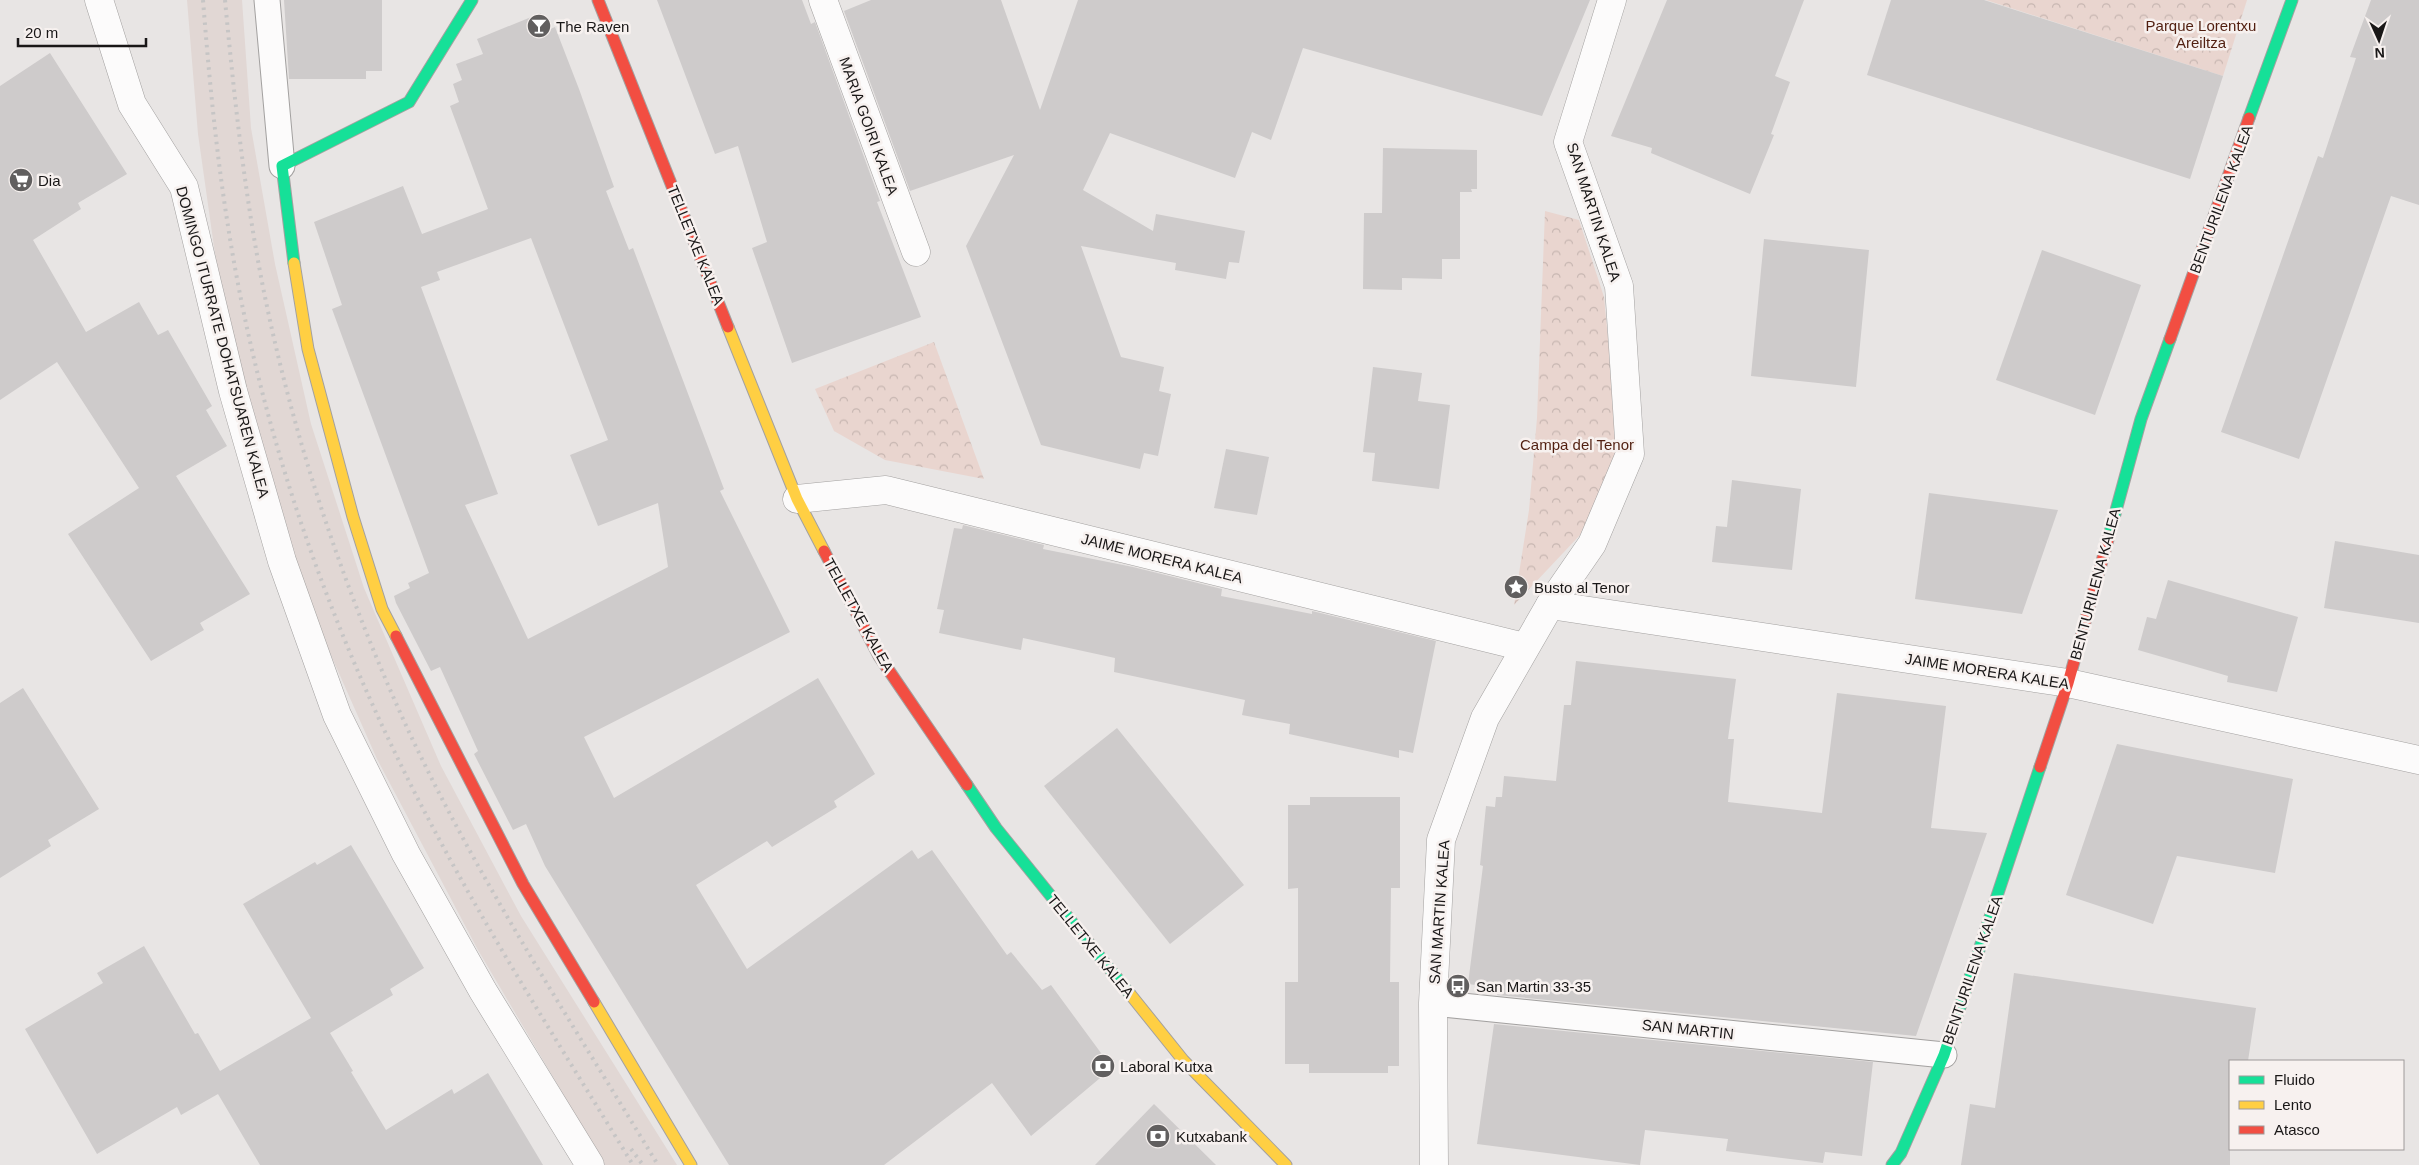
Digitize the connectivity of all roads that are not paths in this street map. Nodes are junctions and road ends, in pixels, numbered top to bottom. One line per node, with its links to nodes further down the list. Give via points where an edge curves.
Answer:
1 (99, 0): 17 (street, DOMINGO ITURRATE DOHATSUAREN KALEA, via 132,104 184,186 233,391 282,562 337,715 406,854 478,982)
2 (267, 0): 8 (lane)
3 (472, 0): 8 (street, via 409,102)
4 (598, 0): 10 (street, TELLETXE KALEA)
5 (823, 0): 9 (street, MARIA GOIRI KALEA)
6 (1612, 0): 11 (street, SAN MARTIN KALEA, via 1568,142 1619,286 1630,454 1592,544)
7 (2292, 0): 13 (street, BENTURILENA KALEA, via 2141,419)
8 (282, 166): 18 (street, via 288,229 308,349 353,517 382,609 522,884)
9 (916, 252)
10 (797, 499): 12 (street, JAIME MORERA KALEA, via 886,490); 19 (street, TELLETXE KALEA, via 878,656 996,828 1183,1060)
11 (1550, 605): 12 (street, SAN MARTIN KALEA); 13 (street, JAIME MORERA KALEA)
12 (1524, 647): 15 (street, SAN MARTIN KALEA, via 1485,718 1441,840)
13 (2068, 684): 14 (street, JAIME MORERA KALEA); 16 (street, BENTURILENA KALEA)
14 (2419, 760)
15 (1433, 1003): 16 (lane, SAN MARTIN); 20 (street, SAN MARTIN KALEA)
16 (1944, 1054): 21 (street, BENTURILENA KALEA, via 1901,1153)
17 (590, 1165)
18 (691, 1165)
19 (1286, 1165)
20 (1434, 1165)
21 (1892, 1165)

